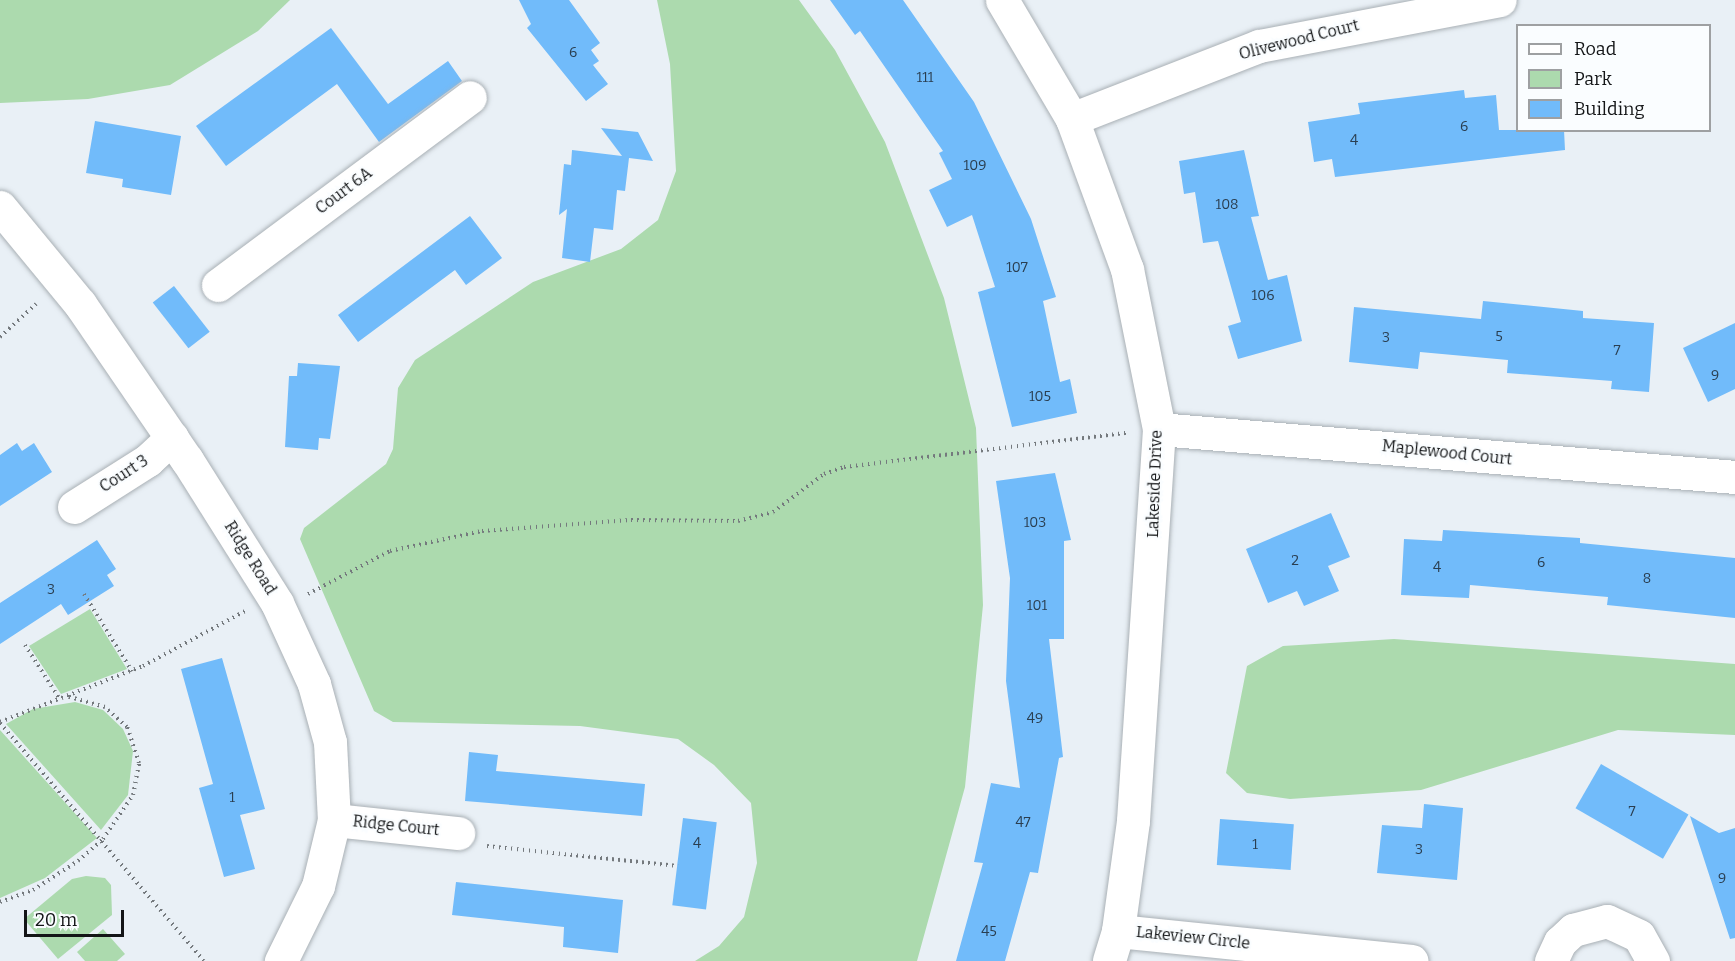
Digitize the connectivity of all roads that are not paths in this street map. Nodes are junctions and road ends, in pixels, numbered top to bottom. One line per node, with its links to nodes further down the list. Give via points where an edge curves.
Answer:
1 (1002, 0): 4 (street, Lakeside Drive)
2 (1500, 0): 4 (street, Olivewood Court, via 1259,46)
3 (470, 97): 6 (street, Court 6A)
4 (1072, 119): 7 (street, Lakeside Drive, via 1127,269)
5 (0, 207): 8 (street, Ridge Road, via 60,280)
6 (218, 285)
7 (1157, 422): 9 (street, Maplewood Court); 13 (street, Lakeside Drive, via 1133,821)
8 (172, 438): 10 (street, Court 3, via 148,460); 11 (street, Ridge Road, via 277,603 314,684 330,742)
9 (1735, 477)
10 (74, 507)
11 (334, 820): 12 (street, Ridge Court); 14 (street, Ridge Road, via 318,886)
12 (458, 833)
13 (1113, 946): 15 (street, Lakeview Circle)
14 (281, 961)
15 (1411, 961)
16 (1551, 961): 17 (street, via 1560,942 1573,930 1607,921 1639,936)
17 (1653, 961)

